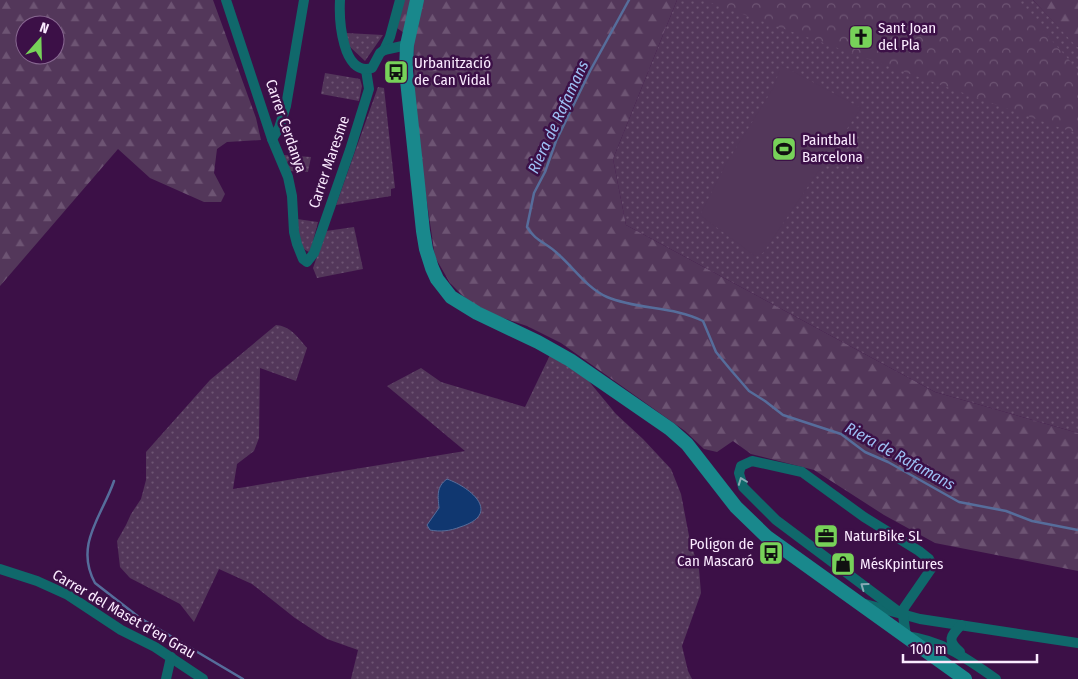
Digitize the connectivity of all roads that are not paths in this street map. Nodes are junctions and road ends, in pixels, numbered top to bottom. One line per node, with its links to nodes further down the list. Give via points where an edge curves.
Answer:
1 (226, 0): 10 (street, Carrer Cerdanya)
2 (304, 0): 10 (street, via 286,106)
3 (340, 0): 9 (street, via 341,35 345,48 354,64)
4 (400, 0): 6 (street)
5 (417, 0): 7 (main road)
6 (391, 33): 7 (street); 8 (street)
7 (408, 40): 8 (street); 13 (main road, via 407,84 423,230 432,268 446,290 477,313 570,360 670,429 687,444 759,530)
8 (384, 50): 9 (street, via 372,68)
9 (366, 70): 11 (street, Carrer Maresme, via 369,89 314,253)
10 (272, 139): 11 (street, Carrer Cerdanya, via 290,182 297,244)
11 (307, 262)
12 (0, 569): 19 (street, Carrer del Maset d'en Grau, via 61,592)
13 (856, 602): 14 (street); 16 (main road)
14 (903, 615): 14 (street, one-way to 14, via 776,520 743,487 739,473 741,466 752,461 802,472 929,559 930,569 904,608); 15 (street); 16 (street)
15 (961, 626): 17 (street); 18 (street, via 951,640)
16 (906, 636): 18 (street, via 941,644); 22 (main road)
17 (1078, 643)
18 (964, 656): 23 (street)
19 (171, 657): 20 (street); 21 (street, Carrer del Maset d'en Grau)
20 (166, 679)
21 (203, 679)
22 (965, 679)
23 (996, 679)

